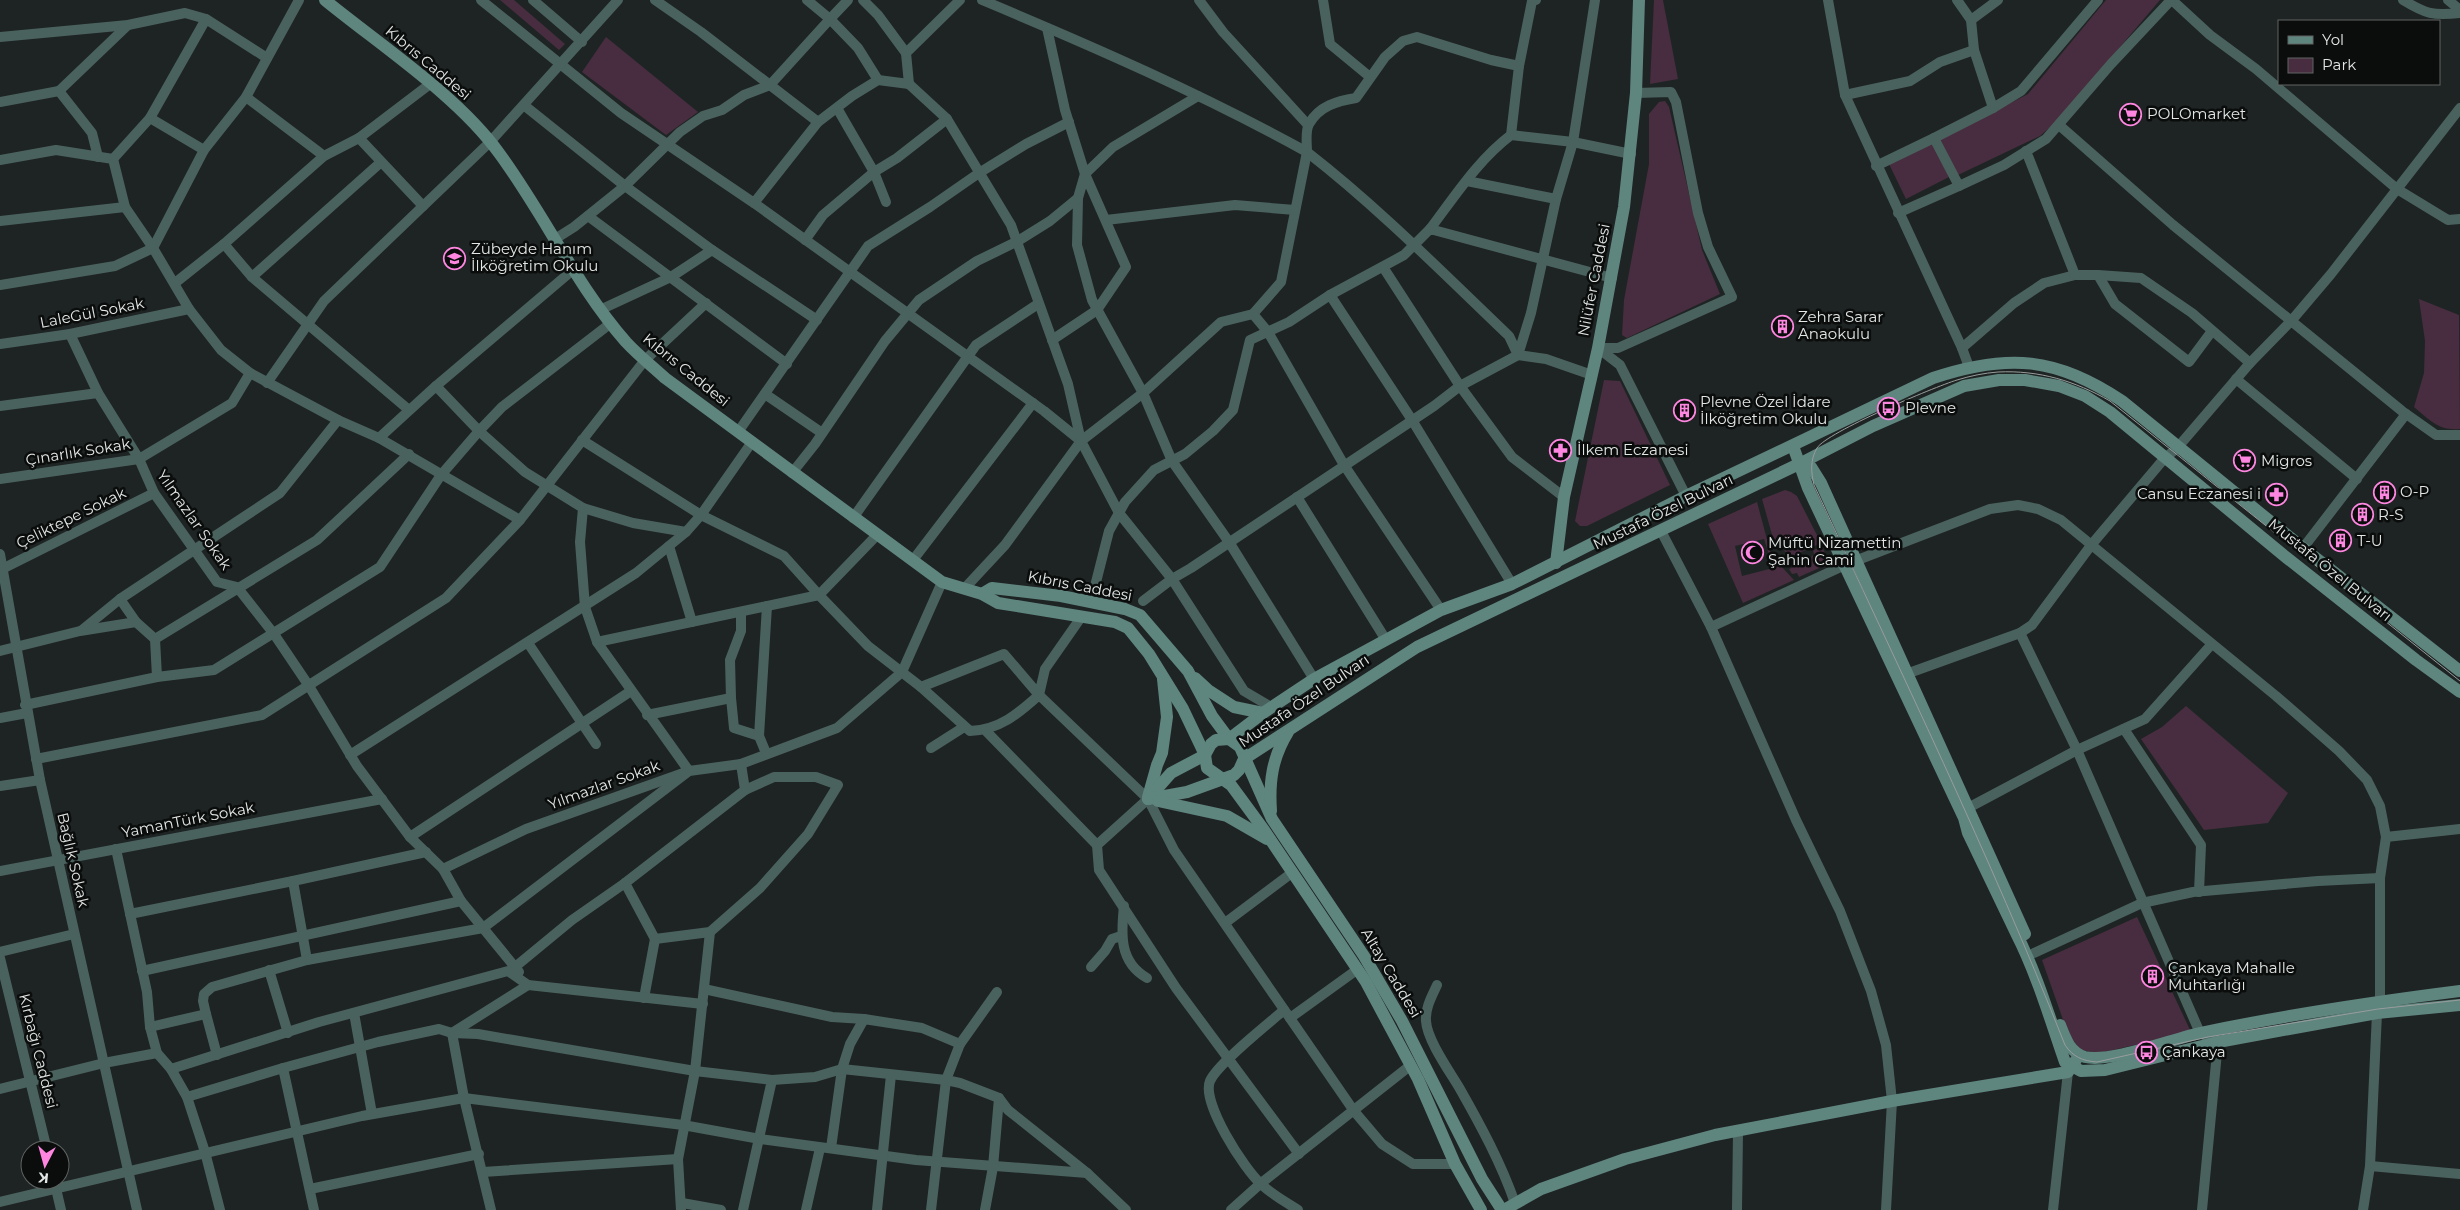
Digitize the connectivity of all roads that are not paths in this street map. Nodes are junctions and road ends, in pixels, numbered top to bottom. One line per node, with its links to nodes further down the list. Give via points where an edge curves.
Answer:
1 (299, 0): 34 (street)
2 (325, 0): 39 (main road, Kıbrıs Caddesi)
3 (481, 0): 35 (street)
4 (533, 0): 31 (street)
5 (618, 0): 31 (street)
6 (655, 0): 41 (street)
7 (807, 0): 26 (street)
8 (848, 0): 26 (street)
9 (863, 0): 33 (street, via 878,14)
10 (960, 0): 33 (street)
11 (982, 0): 29 (street)
12 (1199, 0): 56 (street, via 1223,32)
13 (1322, 0): 37 (street, via 1330,44)
14 (1533, 0): 36 (street)
15 (1595, 0): 62 (street)
16 (1639, 0): 43 (main road, Nilüfer Caddesi)
17 (1828, 0): 44 (street)
18 (1957, 0): 27 (street)
19 (1998, 0): 27 (street)
20 (2098, 0): 50 (street, via 2021,91)
21 (2172, 0): 57 (street); 80 (street)
22 (2403, 0): 24 (street, via 2424,13 2443,15)
23 (2448, 0): 24 (street)
24 (2460, 12)
25 (206, 18): 28 (street, via 185,13); 34 (street); 52 (street)
26 (830, 19): 38 (street, via 858,48); 41 (street)
27 (1971, 20): 32 (street)
28 (128, 25): 30 (street); 42 (street)
29 (1047, 28): 45 (street); 55 (street)
30 (0, 37)
31 (582, 42): 35 (street)
32 (1974, 50): 44 (street, via 1940,62 1910,82); 50 (street)
33 (906, 52): 40 (street)
34 (267, 58): 46 (street)
35 (560, 66): 48 (street); 63 (street, via 621,114)
36 (1519, 66): 37 (street, via 1417,37 1404,41 1391,52); 58 (street)
37 (1370, 78): 56 (street, via 1356,98 1329,105)
38 (878, 80): 40 (street); 49 (street)
39 (430, 84): 59 (street); 61 (main road, Kıbrıs Caddesi, via 474,123)
40 (909, 84): 53 (street)
41 (770, 85): 54 (street); 63 (street, via 744,95 722,110 703,116)
42 (60, 92): 47 (street); 69 (street, via 92,133)
43 (1636, 93): 67 (main road, Nilüfer Caddesi); 129 (street, via 1671,92 1676,102 1698,213 1708,247 1732,297 1618,348)
44 (1845, 95): 73 (street)
45 (1198, 96): 66 (street); 76 (street, via 1113,147)
46 (246, 97): 64 (street); 68 (street)
47 (0, 102)
48 (524, 106): 61 (street); 78 (street)
49 (837, 108): 54 (street); 74 (street)
50 (1994, 108): 60 (street)
51 (2460, 108): 80 (street)
52 (150, 118): 64 (street); 70 (street)
53 (947, 119): 74 (street); 75 (street)
54 (818, 122): 84 (street)
55 (1069, 122): 75 (street); 76 (street)
56 (1308, 125): 66 (street)
57 (2059, 125): 65 (street, via 2046,139); 121 (street, via 2173,225)
58 (1511, 135): 62 (street); 77 (street, via 1495,147)
59 (359, 138): 68 (street); 72 (street)
60 (1934, 138): 73 (street); 79 (street)
61 (490, 142): 85 (street); 94 (main road, Kıbrıs Caddesi)
62 (1573, 142): 67 (street); 82 (street)
63 (667, 144): 78 (street); 84 (street)
64 (204, 150): 99 (street)
65 (2026, 151): 79 (street); 105 (street)
66 (1306, 152): 87 (street); 98 (street, via 1353,188)
67 (1631, 154): 109 (main road, Nilüfer Caddesi)
68 (324, 156): 97 (street)
69 (98, 157): 70 (street); 71 (street, via 56,150)
70 (113, 159): 86 (street)
71 (0, 160)
72 (380, 163): 85 (street); 107 (street)
73 (1876, 166): 88 (street)
74 (874, 172): 83 (street); 95 (street, via 823,215)
75 (979, 173): 96 (street); 104 (street, via 868,246)
76 (1085, 174): 81 (street); 92 (street)
77 (1467, 180): 82 (street); 93 (street)
78 (625, 186): 89 (street); 100 (street)
79 (1959, 186): 88 (street)
80 (2397, 189): 90 (street, via 2448,220); 121 (street)
81 (1078, 198): 96 (street); 117 (street, via 1077,245)
82 (1556, 199): 101 (street)
83 (886, 202)
84 (754, 203): 95 (street)
85 (423, 206): 123 (street, via 324,301)
86 (125, 207): 91 (street); 99 (street)
87 (1295, 210): 92 (street, via 1235,205); 119 (street, via 1281,282)
88 (1898, 213): 130 (street)
89 (588, 216): 94 (street); 108 (street)
90 (2460, 219)
91 (0, 220)
92 (1106, 220): 117 (street, via 1126,267)
93 (1430, 229): 98 (street); 101 (street)
94 (555, 240): 103 (main road, Kıbrıs Caddesi)
95 (805, 240): 104 (street)
96 (1018, 241): 114 (street); 118 (street, via 976,261 919,300)
97 (224, 244): 107 (street); 110 (street)
98 (1415, 244): 102 (street, via 1404,256); 131 (street, via 1509,336)
99 (152, 248): 110 (street); 111 (street, via 115,266)
100 (712, 250): 108 (street); 120 (street)
101 (1543, 261): 109 (street); 131 (street)
102 (1383, 267): 112 (street); 142 (street)
103 (574, 269): 116 (main road, Kıbrıs Caddesi); 141 (street)
104 (850, 272): 118 (street); 120 (street)
105 (2075, 274): 106 (street); 130 (street, via 2044,283 2014,303)
106 (2098, 275): 124 (street, via 2141,278); 124 (street, via 2115,304 2188,362)
107 (252, 277): 123 (street)
108 (671, 277): 113 (street); 116 (street)
109 (1612, 278): 129 (main road, Nilüfer Caddesi)
110 (175, 283): 115 (street)
111 (0, 285)
112 (1330, 295): 125 (street); 151 (street)
113 (706, 303): 133 (street); 135 (street)
114 (1038, 304): 127 (street); 132 (street, via 976,345)
115 (189, 309): 126 (street, LaleGül Sokak); 137 (street, via 221,350)
116 (602, 309): 122 (main road, Kıbrıs Caddesi)
117 (1097, 310): 127 (street); 144 (street)
118 (907, 314): 132 (street); 154 (street)
119 (1253, 314): 125 (street); 144 (street, via 1221,322)
120 (817, 320): 135 (street)
121 (2292, 320): 134 (street); 149 (street)
122 (611, 323): 133 (main road, Kıbrıs Caddesi); 152 (street, via 502,407)
123 (308, 325): 140 (street); 148 (street)
124 (2212, 331): 134 (street)
125 (1268, 332): 165 (street, via 1250,340 1233,410 1213,431); 167 (street)
126 (70, 334): 128 (street, LaleGül Sokak); 143 (street, Yılmazlar Sokak)
127 (1052, 340): 158 (street, via 1068,384)
128 (0, 344)
129 (1598, 348): 138 (main road, Nilüfer Caddesi); 174 (street, via 1620,365)
130 (1962, 348): 136 (street)
131 (1518, 355): 138 (street, via 1546,359); 142 (street)
132 (968, 357): 146 (street); 180 (street)
133 (645, 360): 153 (main road, Kıbrıs Caddesi); 157 (street)
134 (2250, 363): 139 (street)
135 (787, 364): 145 (street)
136 (1968, 367): 160 (main road, Mustafa Özel Bulvarı, via 1933,378); 161 (main road, Mustafa Özel Bulvarı, via 2002,363 2040,365 2070,372 2122,401)
137 (250, 374): 140 (street); 164 (street, Çınarlık Sokak, via 232,403)
138 (1592, 375): 176 (main road, Nilüfer Caddesi)
139 (2236, 379): 161 (street); 171 (street)
140 (267, 383): 150 (street)
141 (436, 386): 148 (street); 152 (street)
142 (1460, 386): 151 (street); 176 (street, via 1512,457)
143 (98, 393): 147 (street); 164 (street, Yılmazlar Sokak)
144 (1143, 393): 158 (street); 165 (street)
145 (765, 394): 153 (street); 154 (street)
146 (1033, 403): 158 (street); 191 (street)
147 (0, 406)
148 (409, 410): 156 (street)
149 (2406, 414): 155 (street, via 2436,435); 171 (street)
150 (338, 420): 156 (street); 189 (street, via 280,493)
151 (1412, 420): 167 (street); 197 (street)
152 (479, 431): 169 (street); 172 (street, via 525,472)
153 (738, 432): 159 (main road, Kıbrıs Caddesi)
154 (822, 433): 168 (street)
155 (2460, 435)
156 (379, 438): 162 (street)
157 (582, 440): 172 (street); 179 (street)
158 (1081, 441): 178 (street); 199 (street, via 1005,545)
159 (752, 442): 168 (main road, Kıbrıs Caddesi); 179 (street)
160 (1793, 446): 166 (main road); 174 (main road, Mustafa Özel Bulvarı)
161 (2178, 447): 163 (street); 188 (main road, Mustafa Özel Bulvarı)
162 (409, 454): 169 (street); 198 (street, via 317,540)
163 (2166, 458): 166 (main road, Mustafa Özel Bulvarı, via 2085,396 2059,386 2025,380 1999,380 1964,386 1873,426); 186 (street); 234 (main road, Mustafa Özel Bulvarı, via 2295,564)
164 (139, 459): 170 (street, Çınarlık Sokak); 173 (street, Yılmazlar Sokak)
165 (1172, 461): 178 (street, via 1154,470 1124,502); 185 (street)
166 (1801, 463): 182 (main road, Mustafa Özel Bulvarı); 193 (main road, via 1811,467 1817,475)
167 (1344, 465): 175 (street); 208 (street)
168 (792, 473): 180 (main road, Kıbrıs Caddesi)
169 (441, 475): 181 (street); 216 (street, via 380,567)
170 (0, 479)
171 (2357, 479): 188 (street)
172 (546, 485): 177 (street); 181 (street)
173 (154, 493): 189 (street, Yılmazlar Sokak); 194 (street, Çeliktepe Sokak)
174 (1686, 496): 192 (main road, Mustafa Özel Bulvarı)
175 (1297, 497): 185 (street); 218 (street)
176 (1564, 497): 192 (main road, Nilüfer Caddesi)
177 (583, 508): 183 (street, via 633,523); 207 (street, Yılmazlar Sokak, via 580,542)
178 (1119, 513): 195 (street); 200 (street, via 1110,531)
179 (701, 515): 183 (street); 203 (street, via 784,556)
180 (853, 518): 184 (main road, Kıbrıs Caddesi)
181 (520, 520): 231 (street, via 446,598)
182 (1661, 531): 213 (street); 243 (main road, Mustafa Özel Bulvarı, via 1416,647)
183 (686, 532): 187 (street)
184 (877, 535): 191 (main road, Kıbrıs Caddesi); 203 (street)
185 (1229, 542): 195 (street); 230 (street)
186 (2092, 544): 193 (street, via 2062,520 2038,509 2018,505 1990,509); 215 (street, via 2032,625); 221 (street)
187 (669, 546): 207 (street); 212 (street)
188 (2304, 548): 225 (main road, Mustafa Özel Bulvarı)
189 (194, 549): 198 (street, Yılmazlar Sokak, via 217,582); 204 (street)
190 (0, 554): 194 (street, Bağlık Sokak)
191 (913, 560): 196 (main road, Kıbrıs Caddesi)
192 (1556, 563): 197 (main road, Mustafa Özel Bulvarı)
193 (1850, 563): 213 (street); 227 (main road); 331 (main road, via 2034,973)
194 (2, 569): 201 (street, Bağlık Sokak)
195 (1172, 578): 205 (street); 238 (street, via 1244,691)
196 (942, 582): 199 (main road, Kıbrıs Caddesi); 226 (street)
197 (1512, 584): 208 (main road, Mustafa Özel Bulvarı)
198 (237, 587): 216 (street, Yılmazlar Sokak); 217 (street)
199 (964, 589): 202 (main road, Kıbrıs Caddesi)
200 (1094, 590)
201 (3, 592): 222 (street, Bağlık Sokak)
202 (982, 594): 210 (main road, Kıbrıs Caddesi, via 998,603); 224 (main road, Kıbrıs Caddesi, via 992,588 1061,596 1126,609 1140,615)
203 (819, 595): 206 (street); 226 (street, via 868,646)
204 (120, 599): 211 (street); 214 (street)
205 (1143, 601)
206 (767, 606): 209 (street); 246 (street)
207 (585, 608): 219 (street, Yılmazlar Sokak); 220 (street)
208 (1441, 610): 218 (main road, Mustafa Özel Bulvarı)
209 (741, 612): 212 (street); 236 (street, via 741,631 730,660)
210 (1082, 616): 228 (main road, Kıbrıs Caddesi, via 1101,618 1128,628 1141,641); 235 (street, via 1045,669)
211 (136, 622): 214 (street); 217 (street)
212 (692, 622): 219 (street)
213 (1711, 627): 341 (street, via 1858,954 1886,1046)
214 (80, 631): 222 (street)
215 (2020, 633): 227 (street); 250 (street)
216 (274, 634): 229 (street, via 214,670); 231 (street, Yılmazlar Sokak)
217 (155, 639): 229 (street)
218 (1386, 640): 230 (main road, Mustafa Özel Bulvarı)
219 (597, 642): 233 (street, Yılmazlar Sokak)
220 (528, 643): 241 (street); 252 (street)
221 (2211, 645): 244 (street, via 2145,719); 268 (street, via 2339,750 2367,780 2380,806)
222 (15, 647): 223 (street); 237 (street, Bağlık Sokak)
223 (0, 651)
224 (1188, 671): 238 (main road, via 1208,690 1234,707); 247 (main road, Kıbrıs Caddesi, via 1212,716)
225 (2460, 671)
226 (902, 672): 232 (street); 251 (street, via 837,728)
227 (1908, 673): 264 (main road)
228 (1163, 676): 253 (main road, Kıbrıs Caddesi, via 1184,710); 263 (main road, via 1167,717 1162,753)
229 (157, 677): 237 (street)
230 (1314, 679): 238 (main road, Mustafa Özel Bulvarı)
231 (308, 686): 252 (street, Yılmazlar Sokak); 255 (street, via 262,715)
232 (921, 687): 235 (street, via 1004,654); 242 (street)
233 (631, 691): 239 (street, Yılmazlar Sokak); 241 (street)
234 (2460, 692)
235 (1039, 695): 245 (street, via 1016,715); 263 (street)
236 (730, 698): 239 (street); 246 (street, via 734,728)
237 (26, 709): 240 (street); 255 (street, Bağlık Sokak)
238 (1267, 710): 247 (main road, Mustafa Özel Bulvarı)
239 (648, 715): 257 (street, Yılmazlar Sokak)
240 (0, 718)
241 (582, 724): 248 (street); 267 (street)
242 (964, 727): 245 (street, via 970,731); 249 (street)
243 (1291, 728): 254 (main road, Mustafa Özel Bulvarı); 265 (main road, via 1272,767)
244 (2124, 729): 250 (street); 280 (street, via 2201,844)
245 (986, 731): 270 (street)
246 (759, 736): 251 (street)
247 (1229, 739): 253 (main road, Mustafa Özel Bulvarı, via 1216,740); 254 (main road, via 1240,747)
248 (596, 744)
249 (931, 748)
250 (2077, 750): 264 (street); 282 (street)
251 (766, 753): 256 (street)
252 (350, 755): 262 (street, Yılmazlar Sokak)
253 (1205, 755): 258 (main road, via 1211,773); 263 (main road, Mustafa Özel Bulvarı, via 1171,773)
254 (1244, 758): 258 (main road, Mustafa Özel Bulvarı, via 1239,770); 265 (main road, Altay Caddesi)
255 (36, 759): 259 (street, Bağlık Sokak)
256 (741, 764): 257 (street); 261 (street)
257 (689, 771): 274 (street, Yılmazlar Sokak, via 526,829); 286 (street)
258 (1223, 777): 263 (main road, Mustafa Özel Bulvarı, via 1187,792); 269 (main road, Altay Caddesi)
259 (40, 780): 260 (street); 273 (street, Bağlık Sokak)
260 (0, 786)
261 (745, 790): 279 (street); 287 (street, via 774,777 816,777 838,785 808,834 760,888)
262 (382, 799): 267 (street, Yılmazlar Sokak); 271 (street, YamanTürk Sokak)
263 (1148, 799): 269 (main road, via 1228,816); 270 (street); 285 (street, via 1174,850)
264 (1968, 808): 293 (main road)
265 (1272, 818): 371 (main road, Altay Caddesi, via 1364,956 1402,1021 1482,1179)
266 (2460, 829): 268 (street)
267 (410, 837): 272 (street, Yılmazlar Sokak)
268 (2386, 837): 277 (street)
269 (1272, 841): 276 (main road, Altay Caddesi)
270 (1097, 845): 283 (street, via 1099,870)
271 (116, 849): 273 (street, YamanTürk Sokak); 284 (street)
272 (426, 852): 274 (street, Yılmazlar Sokak); 278 (street)
273 (57, 861): 275 (street, YamanTürk Sokak); 288 (street, Bağlık Sokak)
274 (443, 869): 281 (street)
275 (0, 871)
276 (1292, 872): 285 (street); 299 (main road, Altay Caddesi)
277 (2380, 878): 280 (street); 310 (street)
278 (293, 881): 284 (street); 289 (street)
279 (626, 883): 291 (street); 296 (street, via 572,920)
280 (2199, 892): 282 (street)
281 (462, 901): 286 (street); 289 (street)
282 (2142, 903): 293 (street); 318 (street)
283 (1124, 906): 290 (street); 325 (street, via 1176,988)
284 (130, 914): 300 (street)
285 (1225, 923): 313 (street)
286 (483, 928): 295 (street); 296 (street)
287 (710, 932): 291 (street); 304 (street)
288 (74, 934): 292 (street); 326 (street, Bağlık Sokak)
289 (304, 935): 295 (street); 300 (street)
290 (1121, 936): 297 (street, via 1112,939); 301 (street, via 1137,972)
291 (655, 939): 307 (street)
292 (0, 952)
293 (2034, 953): 323 (main road, via 2069,1046)
294 (0, 958): 336 (street, Kırbağı Caddesi)
295 (307, 960): 298 (street)
296 (515, 967): 302 (street)
297 (1090, 967)
298 (269, 970): 312 (street, via 212,987 204,994); 316 (street)
299 (1358, 970): 313 (street); 327 (main road, Altay Caddesi)
300 (142, 971): 315 (street)
301 (1147, 978)
302 (528, 985): 307 (street); 311 (street, via 508,971); 317 (street)
303 (1437, 985): 371 (street, via 1428,1006 1426,1022 1430,1036 1498,1162)
304 (704, 989): 308 (street); 314 (street, via 832,1017)
305 (997, 992): 320 (street)
306 (2460, 992): 310 (main road)
307 (644, 998): 308 (street)
308 (703, 1004): 332 (street)
309 (2460, 1005): 310 (main road)
310 (2378, 1007): 318 (main road); 319 (main road); 357 (street)
311 (354, 1013): 316 (street); 321 (street)
312 (206, 1014): 315 (street); 324 (street)
313 (1287, 1014): 325 (street); 342 (street)
314 (864, 1020): 320 (street, via 922,1028); 330 (street, via 850,1044)
315 (150, 1027): 322 (street)
316 (288, 1033): 324 (street)
317 (452, 1033): 321 (street, via 439,1029); 332 (street, via 478,1034); 339 (street)
318 (2200, 1033): 319 (street); 323 (main road, via 2102,1057 2085,1057)
319 (2218, 1042): 331 (main road, via 2105,1070); 391 (street)
320 (960, 1044): 335 (street)
321 (360, 1047): 328 (street); 343 (street)
322 (157, 1053): 326 (street); 329 (street)
323 (2077, 1053): 331 (main road)
324 (217, 1055): 329 (street)
325 (1229, 1059): 352 (street); 364 (street, via 1210,1081 1208,1097 1227,1137)
326 (104, 1063): 336 (street); 359 (street, Bağlık Sokak)
327 (1411, 1066): 342 (street); 356 (main road, Altay Caddesi)
328 (283, 1068): 338 (street); 345 (street)
329 (171, 1069): 338 (street)
330 (842, 1069): 333 (street); 334 (street, via 815,1077); 349 (street)
331 (2070, 1069): 341 (main road); 390 (street)
332 (695, 1071): 334 (street); 344 (street)
333 (890, 1075): 335 (street); 353 (street)
334 (772, 1080): 347 (street)
335 (946, 1080): 340 (street); 355 (street)
336 (30, 1081): 337 (street); 348 (street, Kırbağı Caddesi)
337 (0, 1089)
338 (187, 1097): 350 (street)
339 (464, 1098): 343 (street); 344 (street); 351 (street)
340 (999, 1098): 358 (street); 361 (street, via 1008,1110)
341 (1892, 1101): 346 (main road); 389 (street)
342 (1354, 1111): 352 (street); 356 (street, via 1382,1144 1413,1164)
343 (372, 1114): 345 (street)
344 (683, 1125): 347 (street); 354 (street)
345 (297, 1130): 350 (street); 365 (street)
346 (1738, 1131): 368 (main road, via 1625,1159); 388 (street)
347 (760, 1139): 349 (street); 378 (street)
348 (45, 1140)
349 (825, 1148): 353 (street); 379 (street)
350 (205, 1152): 359 (street); 374 (street)
351 (479, 1154): 360 (street); 365 (street)
352 (1299, 1154): 364 (street)
353 (882, 1156): 355 (street); 380 (street)
354 (678, 1159): 360 (street); 370 (street)
355 (938, 1161): 358 (street); 381 (street)
356 (1455, 1164): 386 (main road, Altay Caddesi)
357 (2370, 1166): 362 (street); 392 (street)
358 (993, 1167): 361 (street); 382 (street)
359 (128, 1171): 363 (street); 373 (street, Bağlık Sokak)
360 (483, 1172): 376 (street)
361 (1087, 1173): 383 (street)
362 (2460, 1174)
363 (70, 1181)
364 (1260, 1184): 384 (street); 385 (street)
365 (310, 1189): 375 (street)
366 (37, 1190): 369 (street)
367 (56, 1190): 372 (street)
368 (1530, 1195): 371 (main road); 387 (main road)
369 (0, 1202)
370 (681, 1206): 377 (street)
371 (1507, 1208)
372 (61, 1210)
373 (137, 1210)
374 (220, 1210)
375 (314, 1210)
376 (491, 1210)
377 (721, 1210)
378 (743, 1210)
379 (806, 1210)
380 (877, 1210)
381 (931, 1210)
382 (985, 1210)
383 (1126, 1210)
384 (1231, 1210)
385 (1298, 1210)
386 (1481, 1210)
387 (1530, 1210)
388 (1737, 1210)
389 (1886, 1210)
390 (2053, 1210)
391 (2202, 1210)
392 (2363, 1210)

